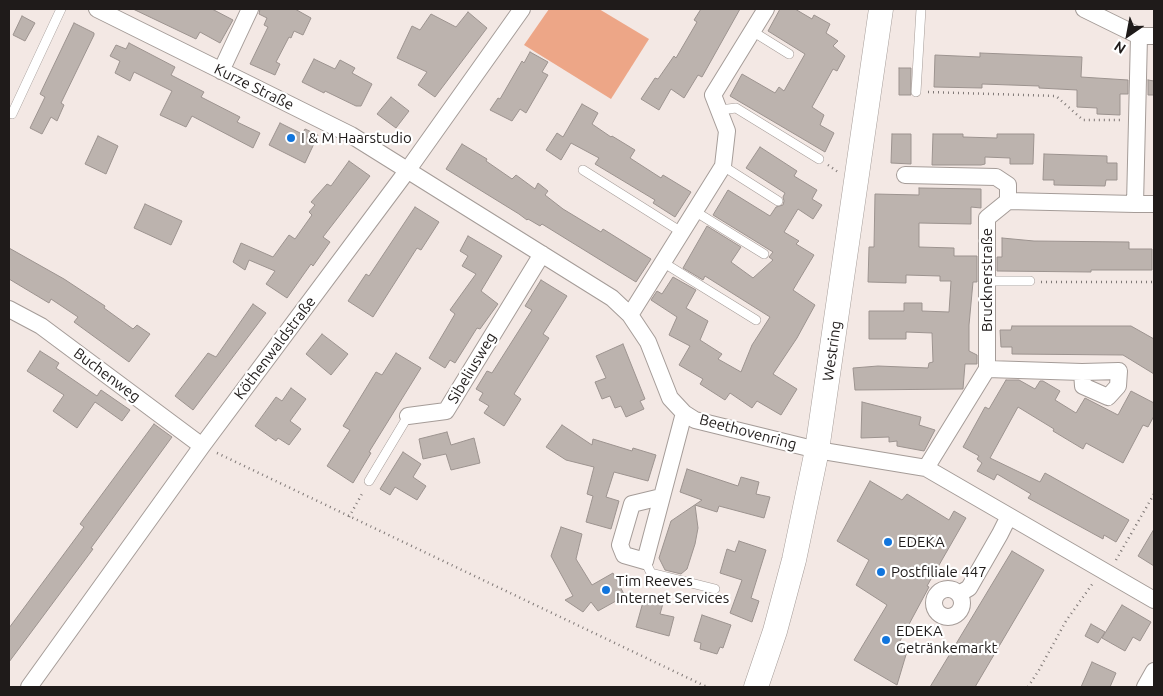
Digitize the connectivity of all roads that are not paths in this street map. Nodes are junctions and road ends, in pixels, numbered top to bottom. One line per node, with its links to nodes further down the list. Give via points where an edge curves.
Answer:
1 (61, 9): 15 (lane)
2 (97, 9): 12 (street, Kurze Straße)
3 (250, 9): 12 (street)
4 (522, 9): 19 (street, Köthenwaldstraße)
5 (766, 9): 9 (street)
6 (881, 9): 40 (street, Westring)
7 (921, 9): 13 (lane)
8 (1084, 9): 10 (street)
9 (752, 31): 11 (lane); 14 (street, via 713,96)
10 (1146, 36): 23 (street, via 1136,120)
11 (789, 54)
12 (221, 71): 19 (street, Kurze Straße, via 351,135)
13 (916, 92)
14 (720, 110): 16 (lane, via 736,108); 17 (street, via 727,131)
15 (12, 114)
16 (820, 158)
17 (723, 166): 21 (lane); 25 (street)
18 (583, 170): 26 (lane)
19 (407, 171): 27 (street, Beethovenring); 39 (street, Köthenwaldstraße)
20 (905, 175): 22 (street, via 996,177 1008,185)
21 (778, 200)
22 (1008, 201): 23 (street); 30 (street, Brucknerstraße, via 987,218)
23 (1135, 204): 24 (street)
24 (1154, 204)
25 (696, 212): 26 (street); 28 (lane)
26 (682, 233): 29 (street)
27 (542, 254): 33 (street, Beethovenring, via 612,298); 38 (street, Sibeliusweg, via 446,411)
28 (764, 254)
29 (664, 263): 33 (street); 34 (lane)
30 (986, 281): 31 (lane); 35 (street, Brucknerstraße)
31 (1030, 282)
32 (9, 309): 39 (street, Buchenweg, via 41,326)
33 (630, 315): 37 (street, Beethovenring, via 648,342 670,398)
34 (756, 320)
35 (987, 369): 36 (street); 41 (street)
36 (1082, 372)
37 (684, 413): 40 (street, Beethovenring, via 696,420); 43 (street)
38 (408, 416): 42 (lane, Sibeliusweg)
39 (202, 446): 50 (street, Köthenwaldstraße)
40 (817, 450): 41 (street, Beethovenring); 51 (street, Westring, via 794,560)
41 (926, 468): 44 (street, Beethovenring)
42 (369, 481)
43 (661, 496): 45 (street); 45 (street, via 632,504 620,545 624,555)
44 (1009, 516): 47 (street, via 969,588); 48 (street, Beethovenring)
45 (645, 562): 46 (lane, via 651,573)
46 (715, 589)
47 (959, 594)
48 (1154, 600)
49 (1154, 671): 52 (street)
50 (29, 687)
51 (756, 687)
52 (1145, 687)

